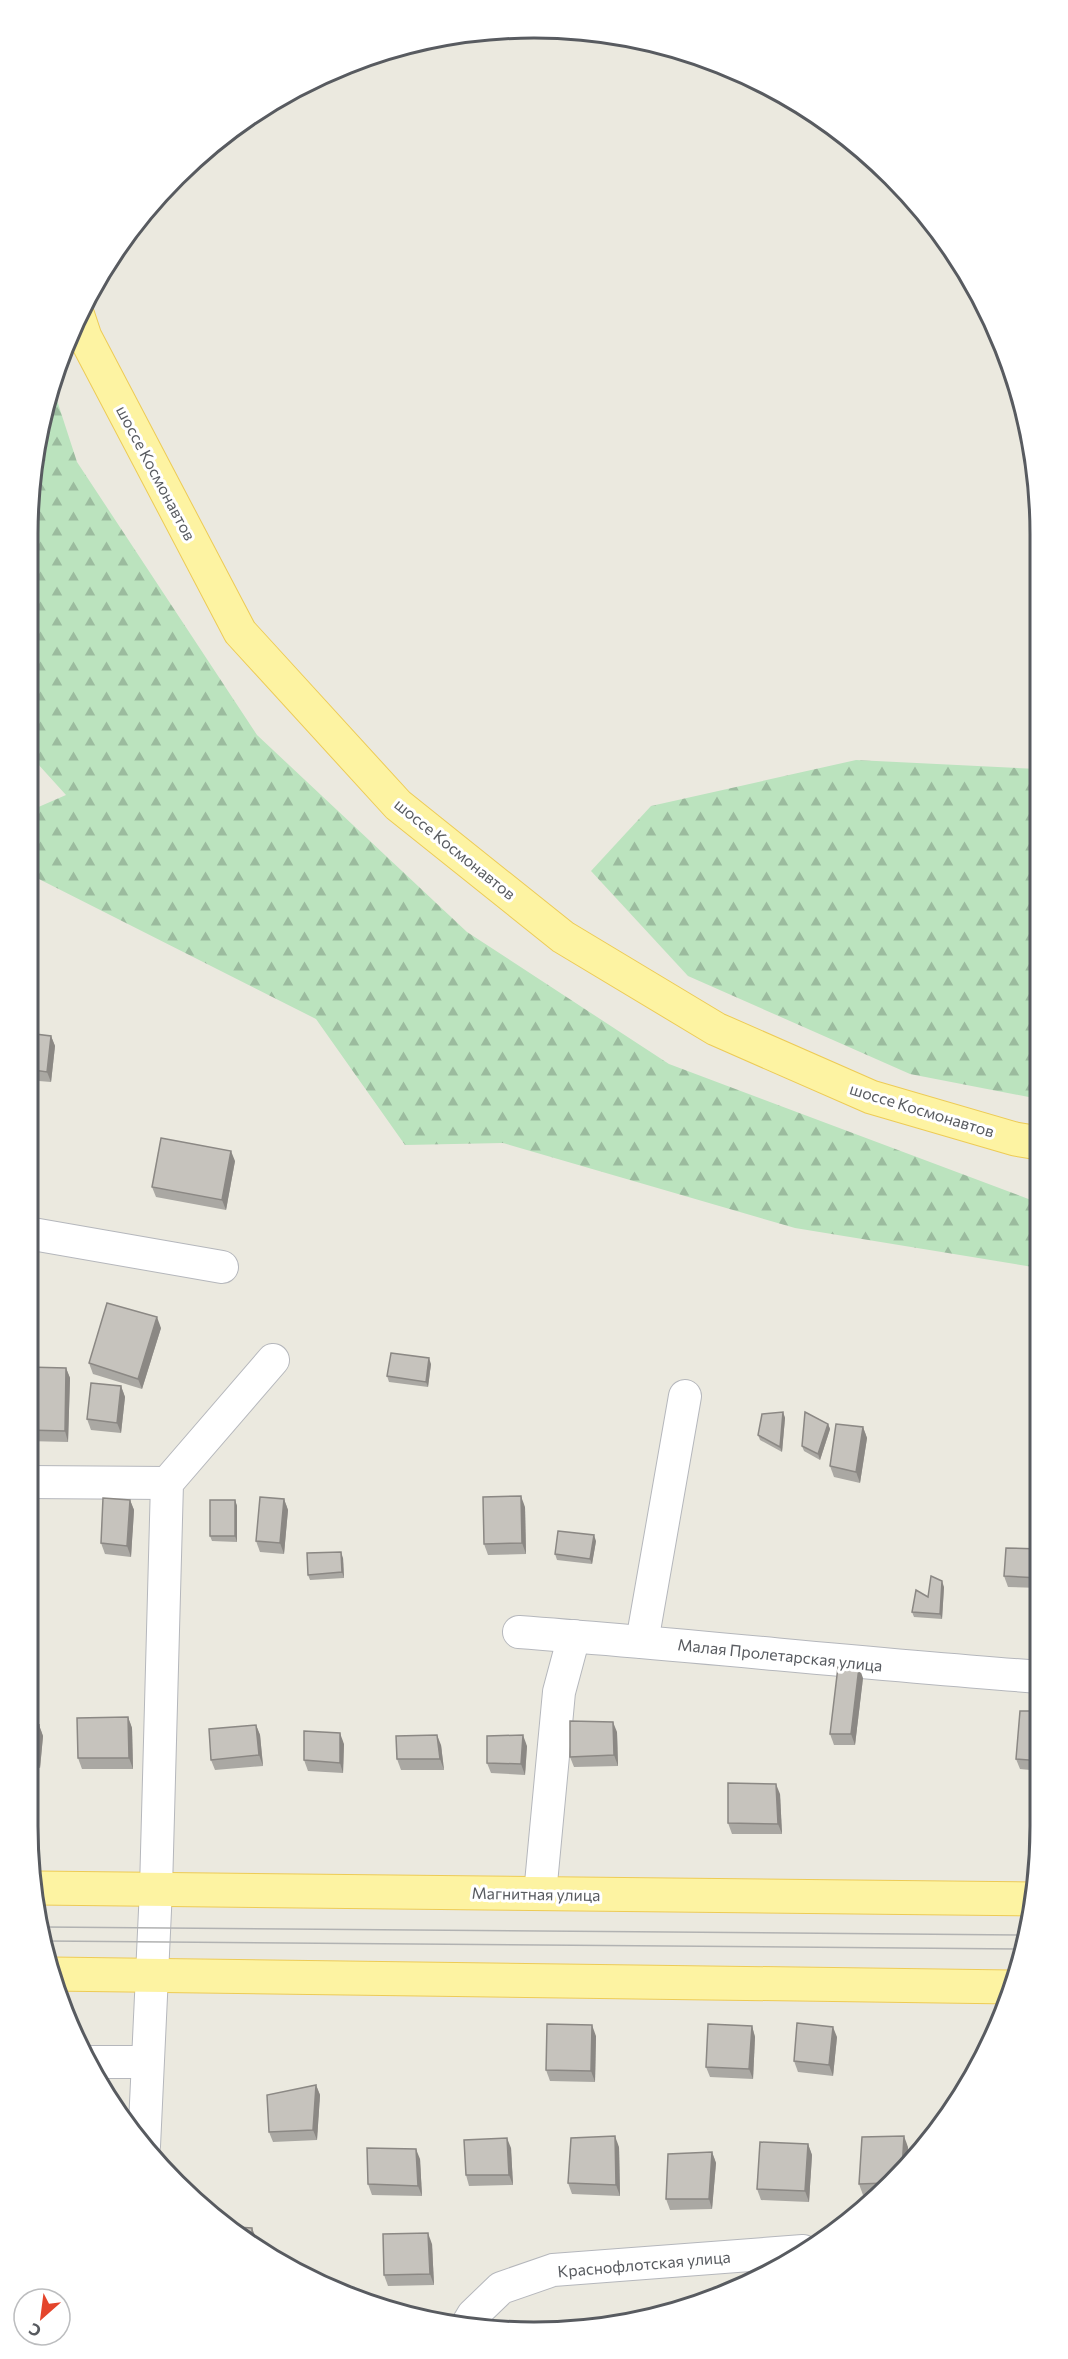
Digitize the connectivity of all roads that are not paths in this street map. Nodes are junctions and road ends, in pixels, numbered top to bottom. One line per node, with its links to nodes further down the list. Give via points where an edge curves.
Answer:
1 (82, 329): 2 (main road, шоссе Космонавтов, via 240,632 398,805 563,937 716,1029 871,1097)
2 (1030, 1141)
3 (38, 1235): 4 (street)
4 (222, 1267)
5 (273, 1360): 8 (street)
6 (685, 1396): 11 (street)
7 (38, 1482): 8 (street)
8 (166, 1483): 14 (street)
9 (519, 1632): 10 (street, Малая Пролетарская улица)
10 (574, 1636): 11 (street, Малая Пролетарская улица); 15 (street, via 559,1692)
11 (642, 1642): 12 (street, Малая Пролетарская улица)
12 (1030, 1676)
13 (42, 1888): 14 (main road, Магнитная улица)
14 (156, 1889): 15 (main road, Магнитная улица); 18 (street)
15 (540, 1894): 16 (main road, Магнитная улица)
16 (1025, 1899)
17 (60, 1974): 18 (main road)
18 (151, 1975): 19 (main road); 21 (street)
19 (1003, 1987)
20 (98, 2062): 21 (street)
21 (147, 2062): 22 (street)
22 (144, 2132)
23 (787, 2252): 24 (street, Краснофлотская улица, via 553,2270 501,2288)
24 (472, 2317)

